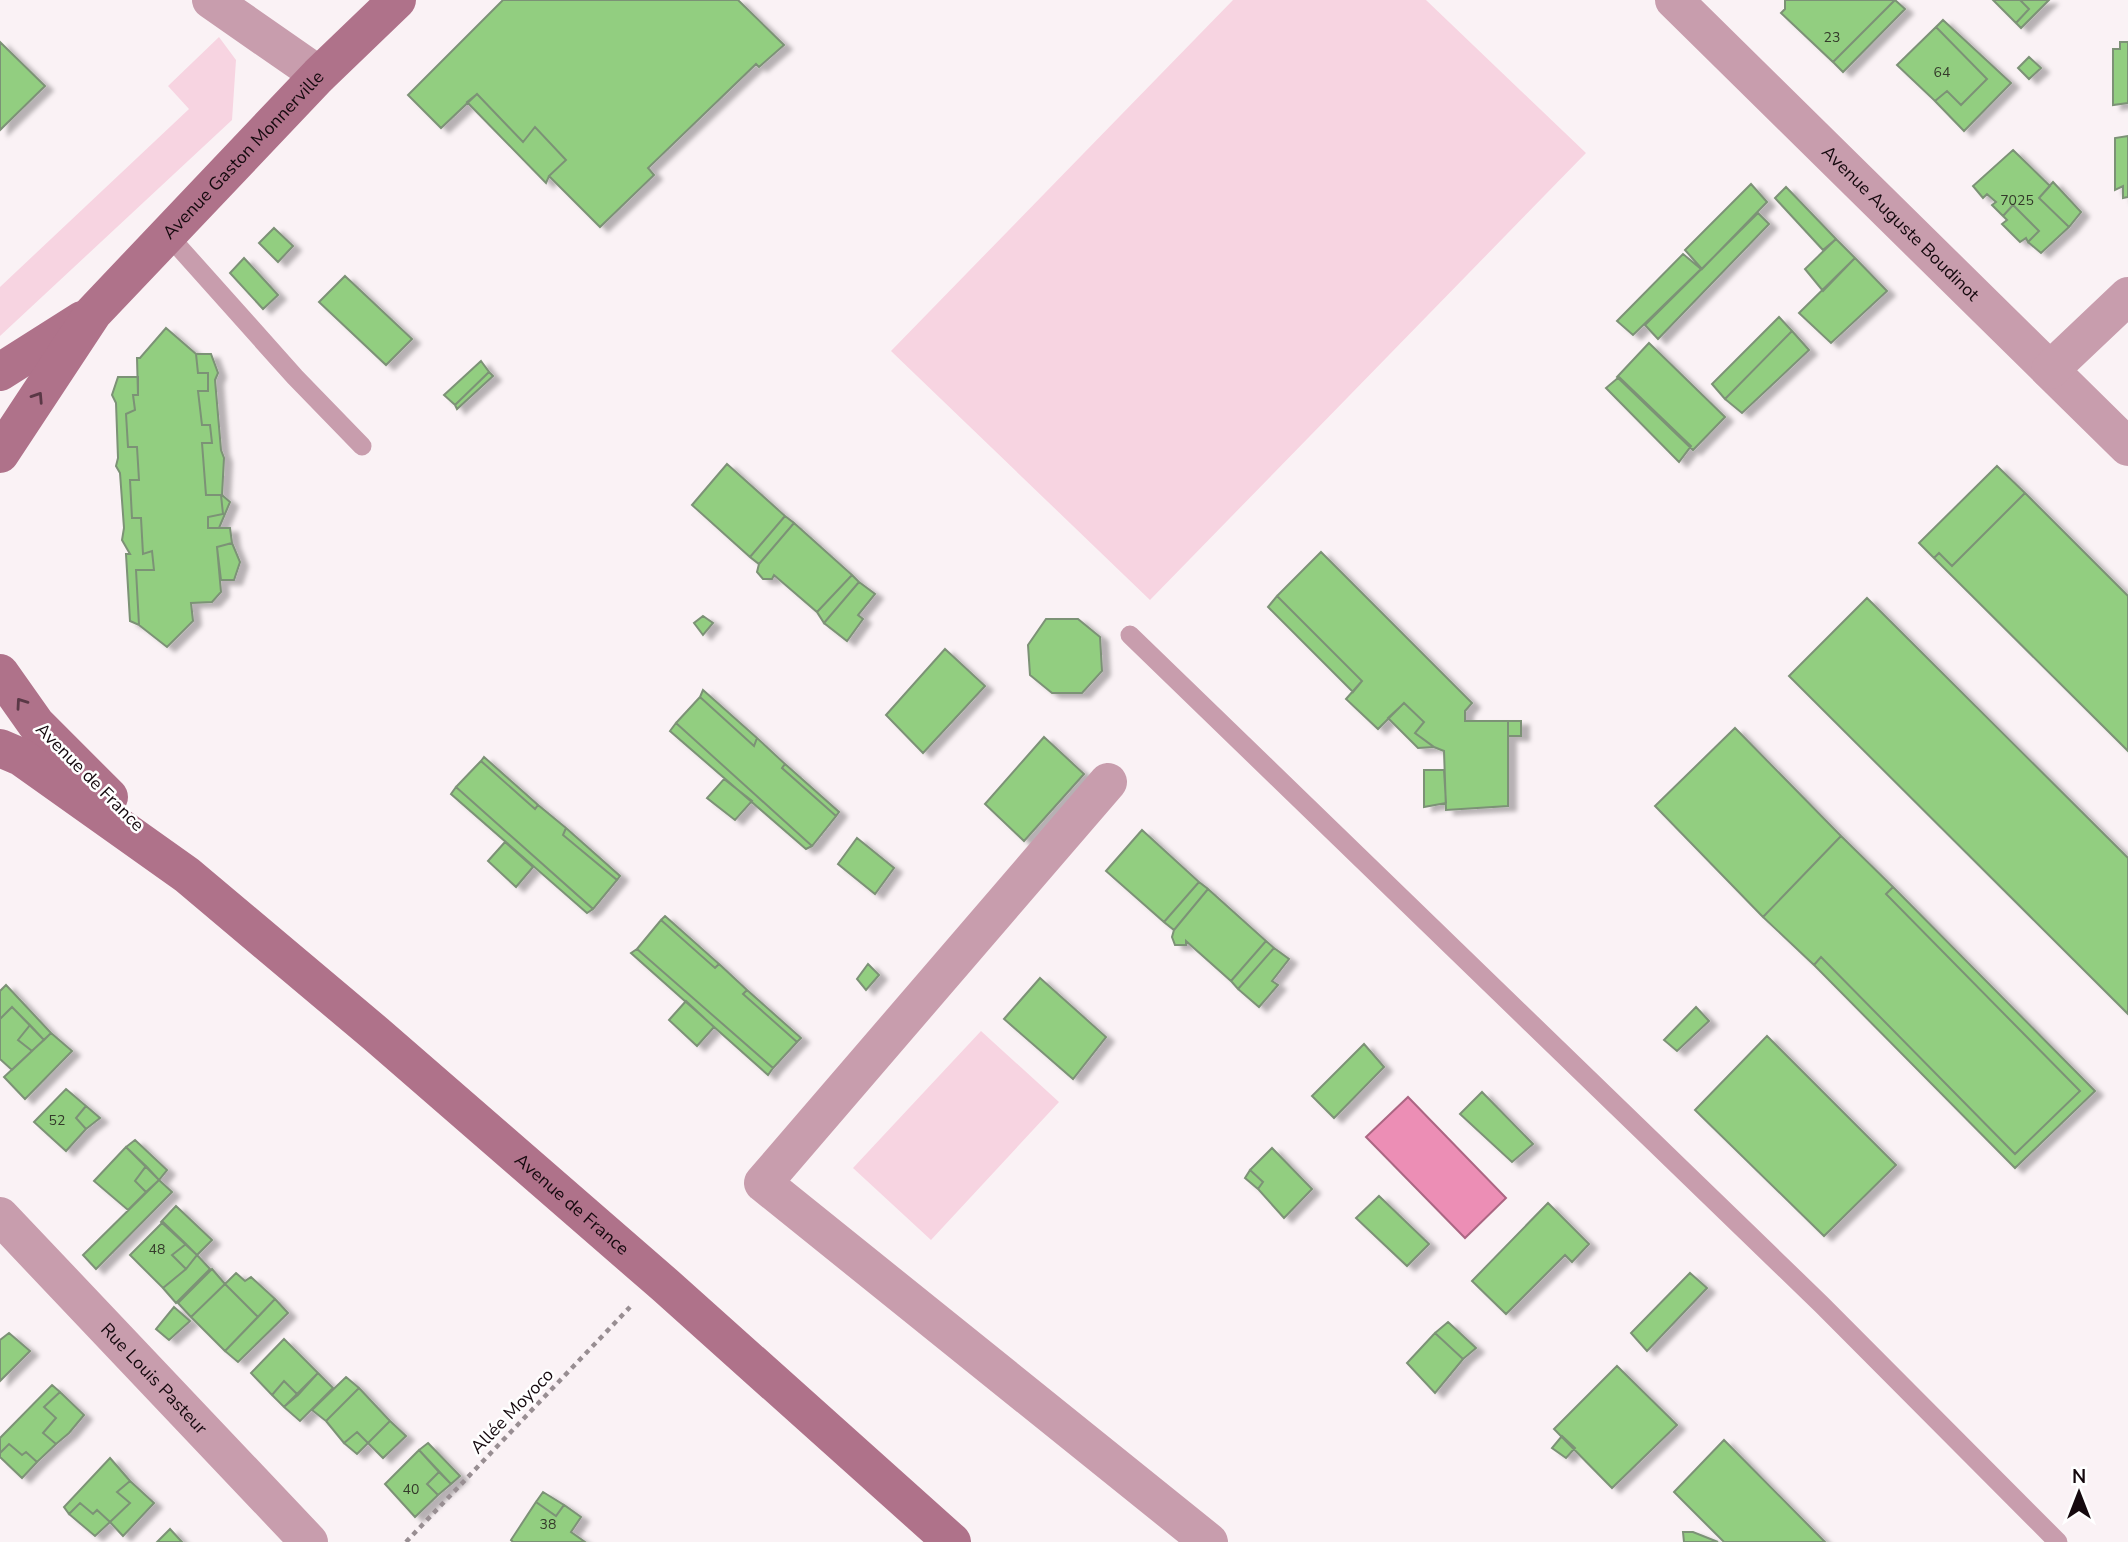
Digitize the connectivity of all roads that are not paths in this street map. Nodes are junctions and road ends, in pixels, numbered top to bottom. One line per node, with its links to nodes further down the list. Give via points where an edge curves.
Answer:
1 (211, 0): 4 (street)
2 (397, 0): 4 (main road, Avenue Gaston Monnerville)
3 (1674, 0): 8 (street, Avenue Auguste Boudinot)
4 (319, 75): 5 (main road, Avenue Gaston Monnerville)
5 (169, 236): 7 (main road, Avenue Gaston Monnerville); 10 (lane)
6 (2128, 296): 8 (street)
7 (93, 313): 9 (main road, Avenue Gaston Monnerville); 12 (main road, Avenue Gaston Monnerville, one-way to 7)
8 (2050, 370): 11 (street, Avenue Auguste Boudinot)
9 (0, 372)
10 (362, 446)
11 (2128, 447)
12 (0, 454)
13 (1130, 635): 22 (lane, via 1822,1305)
14 (0, 674): 17 (main road, Avenue de France, one-way to 14, via 36,724)
15 (0, 748): 17 (main road, Avenue de France, via 21,757)
16 (1108, 782): 21 (street, via 763,1183)
17 (187, 875): 20 (main road, Avenue de France, via 665,1285)
18 (0, 1216): 19 (street, Rue Louis Pasteur)
19 (309, 1542)
20 (952, 1542)
21 (1209, 1542)
22 (2059, 1542)

